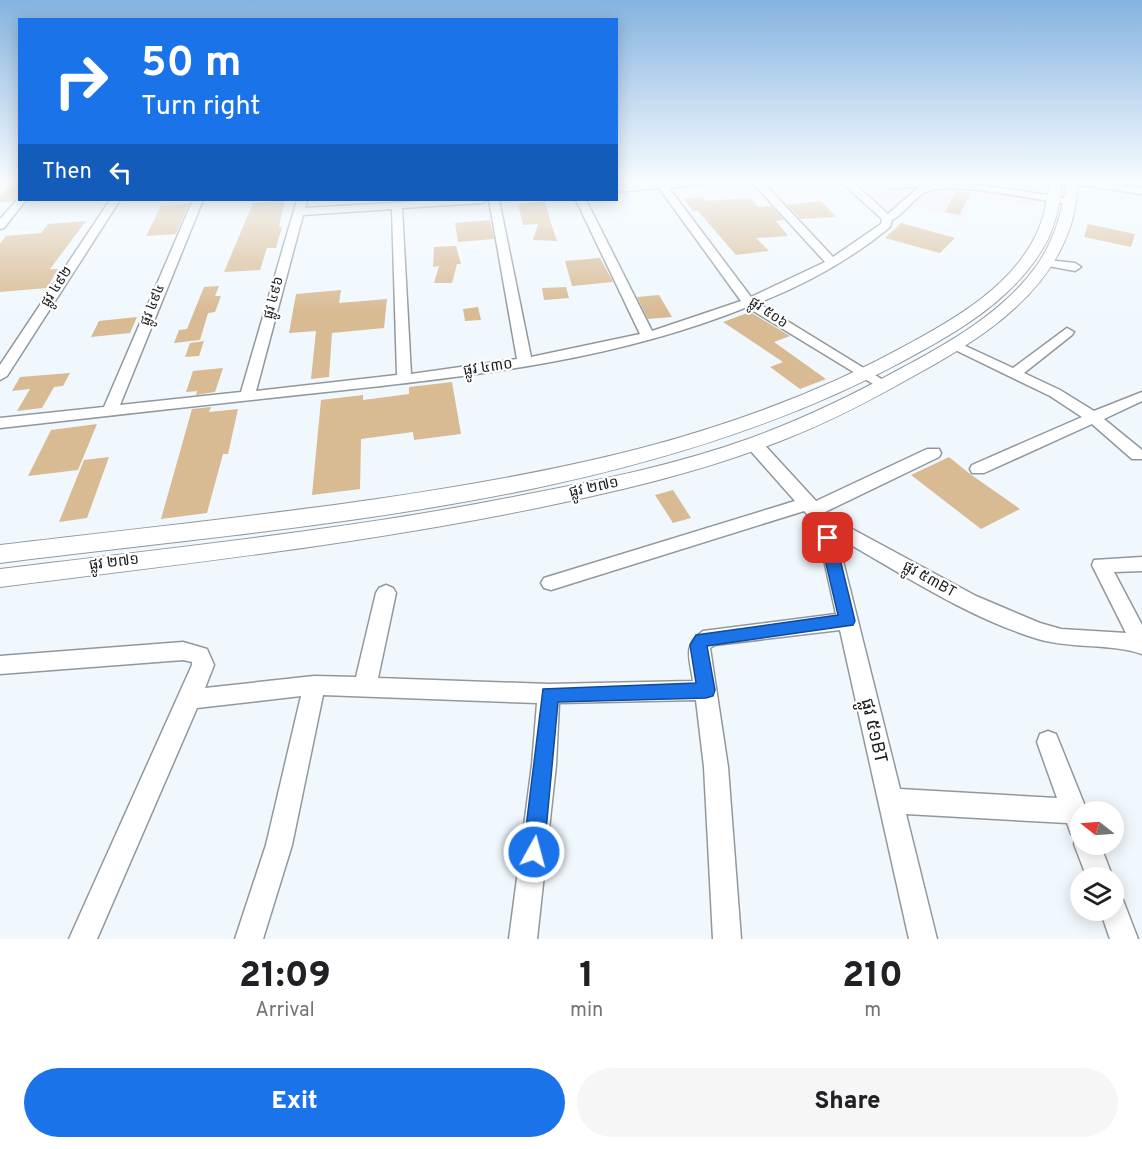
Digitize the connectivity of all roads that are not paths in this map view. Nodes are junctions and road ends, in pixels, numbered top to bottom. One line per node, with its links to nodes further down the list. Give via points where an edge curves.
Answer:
1 (99, 225): 22 (street, ផ្លូវ ៤៩២)
2 (188, 225): 27 (street, ផ្លូវ ៤៩៤)
3 (294, 225): 25 (street, ផ្លូវ ៤៩៦)
4 (400, 225): 23 (street)
5 (499, 225): 19 (street)
6 (593, 225): 17 (street)
7 (691, 225): 15 (street, ផ្លូវ ៥០៦)
8 (797, 225): 13 (street)
9 (886, 225): 13 (street, ផ្លូវ ៤៣០, via 867,242)
10 (1049, 225): 21 (main road, ផ្លូវ ២៧១, via 1027,262 997,295 938,335)
11 (1058, 225): 12 (main road, ផ្លូវ ២៧១)
12 (1050, 259): 14 (street); 18 (main road, ផ្លូវ ២៧១, via 1015,300)
13 (832, 263): 15 (street, ផ្លូវ ៤៣០)
14 (1076, 264)
15 (749, 303): 17 (street, ផ្លូវ ៤៣០); 21 (street, ផ្លូវ ៥០៦)
16 (1067, 332): 20 (street)
17 (648, 336): 19 (street, ផ្លូវ ៤៣០)
18 (954, 346): 20 (street); 24 (main road, ផ្លូវ ២៧១)
19 (525, 363): 23 (street, ផ្លូវ ៤៣០)
20 (1016, 373): 28 (street)
21 (864, 375): 24 (street, ផ្លូវ ៥០៦); 35 (main road, ផ្លូវ ២៧១, via 740,428 607,465 469,493)
22 (0, 376)
23 (404, 379): 25 (street, ផ្លូវ ៤៣០)
24 (884, 386): 30 (main road, ផ្លូវ ២៧១)
25 (247, 396): 27 (street, ផ្លូវ ៤៣០)
26 (1142, 396): 28 (street)
27 (110, 411): 29 (street, ផ្លូវ ៤៣០)
28 (1094, 418): 32 (street); 33 (street)
29 (0, 423)
30 (754, 444): 34 (street, ផ្លូវ ៥៣BT); 37 (main road, ផ្លូវ ២៧១, via 631,480 473,515)
31 (933, 453): 34 (street)
32 (1138, 455)
33 (978, 469)
34 (815, 512): 38 (street); 40 (street, ផ្លូវ ៥១BT); 41 (street, ផ្លូវ ៥៣BT, via 969,602 1036,630 1076,639)
35 (0, 554)
36 (1142, 564): 41 (street, ផ្លូវ ៥៣BT, via 1101,565)
37 (0, 578)
38 (551, 583)
39 (386, 593): 44 (street)
40 (847, 621): 45 (street, via 702,640 699,645); 49 (street, ផ្លូវ ៥១BT)
41 (1142, 643)
42 (0, 665): 47 (street, via 183,651 200,655 202,665)
43 (314, 685): 44 (street); 47 (street); 54 (street, via 279,845)
44 (365, 686): 46 (street)
45 (706, 690): 46 (street); 56 (street, via 717,767)
46 (549, 694): 55 (street)
47 (190, 699): 53 (street)
48 (1048, 742): 50 (street)
49 (890, 801): 51 (street); 57 (street, ផ្លូវ ៥១BT)
50 (1071, 801)
51 (1070, 817)
52 (1117, 921): 58 (street)
53 (83, 939)
54 (249, 939)
55 (523, 939)
56 (727, 939)
57 (923, 939)
58 (1124, 939)

